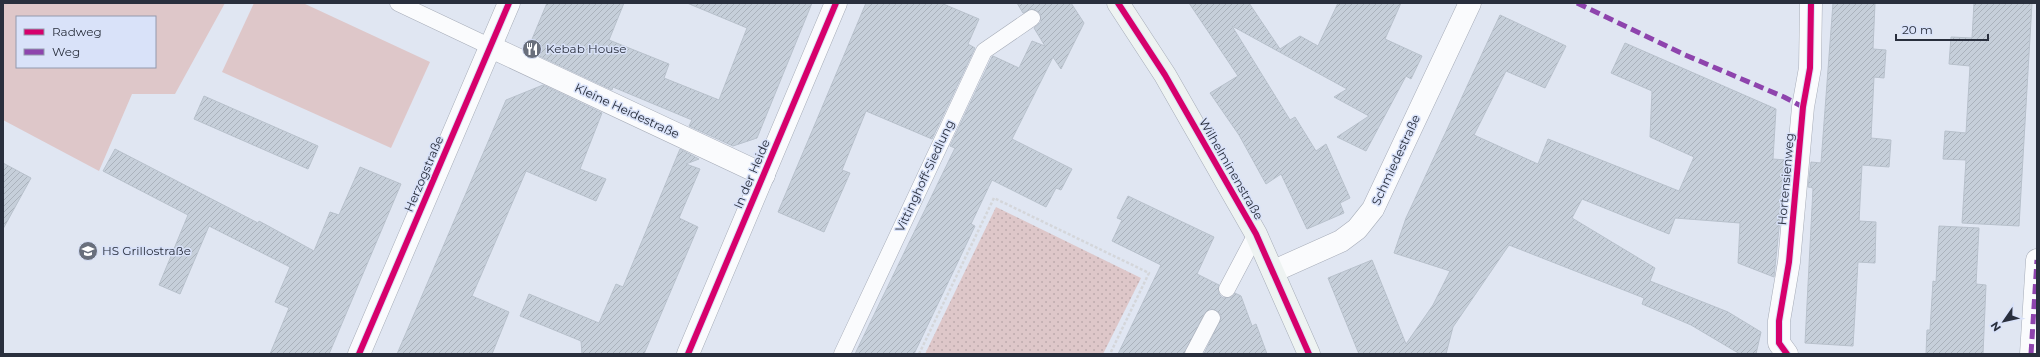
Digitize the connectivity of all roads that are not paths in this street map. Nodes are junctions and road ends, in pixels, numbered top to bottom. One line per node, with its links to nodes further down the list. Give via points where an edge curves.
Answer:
1 (398, 3): 8 (lane)
2 (508, 3): 8 (street, Herzogstraße)
3 (836, 3): 9 (street, In der Heide)
4 (1118, 3): 10 (street, Wilhelminenstraße, via 1165,75)
5 (1470, 3): 12 (street, Schmiedestraße, via 1373,209 1357,228 1341,241)
6 (1811, 3): 20 (street, Hortensienweg, via 1810,68 1803,107 1789,262 1779,321 1779,343)
7 (1032, 18): 17 (lane, Vittinghoff-Siedlung, via 984,51)
8 (491, 47): 9 (street, Kleine Heidestraße); 15 (street, Herzogstraße)
9 (764, 175): 16 (street, In der Heide)
10 (1256, 234): 12 (street, Wilhelminenstraße); 13 (lane)
11 (2037, 260): 21 (street)
12 (1274, 271): 19 (street, Wilhelminenstraße)
13 (1227, 289)
14 (1212, 318): 18 (lane)
15 (359, 354)
16 (688, 354)
17 (842, 354)
18 (1193, 354)
19 (1309, 354)
20 (1787, 354)
21 (2031, 354)

